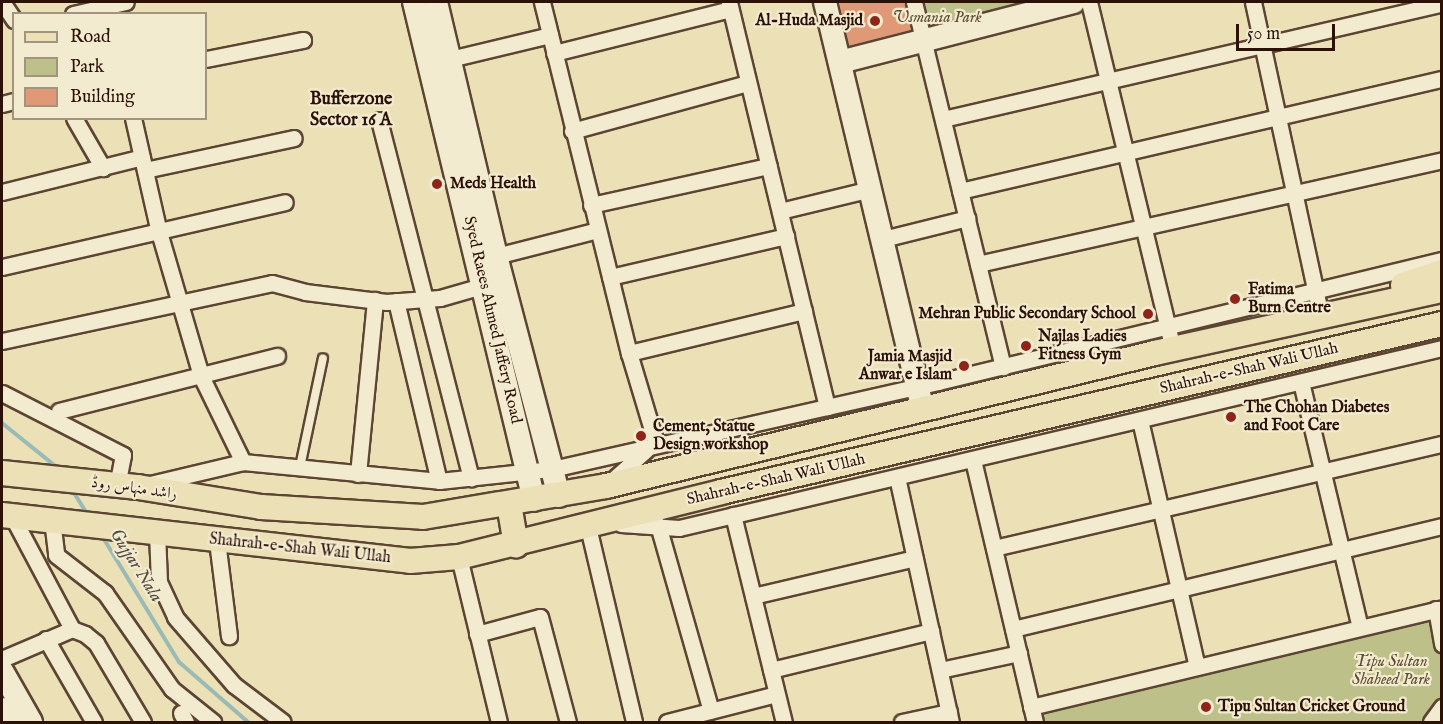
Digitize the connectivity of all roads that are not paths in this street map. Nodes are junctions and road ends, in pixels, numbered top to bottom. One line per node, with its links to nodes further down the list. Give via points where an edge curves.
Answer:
1 (2, 2): 15 (street)
2 (126, 2): 13 (street)
3 (414, 2): 58 (main road, Syed Raees Ahmed Jaffery Road)
4 (436, 2): 22 (main road, Syed Raees Ahmed Jaffery Road)
5 (542, 2): 16 (street)
6 (825, 2): 23 (main road)
7 (915, 2): 18 (street)
8 (1073, 2): 18 (main road)
9 (1089, 2): 24 (street)
10 (1253, 2): 19 (street)
11 (730, 5): 20 (street); 26 (street)
12 (1440, 6): 19 (street)
13 (108, 7): 14 (street)
14 (83, 12)
15 (12, 17)
16 (550, 35): 20 (street); 22 (street)
17 (303, 40): 21 (street)
18 (924, 40): 23 (main road); 28 (street)
19 (1263, 45): 24 (street); 27 (street)
20 (554, 53): 32 (street)
21 (207, 59)
22 (450, 59): 52 (main road, Syed Raees Ahmed Jaffery Road)
23 (840, 62): 39 (main road)
24 (1108, 79): 28 (street); 34 (street)
25 (1442, 79): 27 (street)
26 (748, 83): 32 (street); 37 (street)
27 (1278, 117): 34 (street); 42 (street)
28 (943, 118): 40 (street)
29 (75, 120): 38 (street)
30 (133, 120): 36 (street)
31 (379, 120): 61 (street)
32 (572, 131): 44 (street)
33 (294, 138): 36 (street)
34 (1125, 152): 40 (street); 47 (street)
35 (1442, 160): 42 (street)
36 (143, 163): 38 (street); 49 (street)
37 (769, 166): 44 (street); 45 (street)
38 (103, 168): 41 (street)
39 (871, 189): 45 (street); 51 (main road)
40 (960, 191): 46 (street)
41 (2, 192)
42 (1295, 193): 47 (street); 59 (street)
43 (285, 202): 49 (street)
44 (591, 205): 48 (street)
45 (780, 211): 50 (street)
46 (967, 218): 51 (street); 54 (street)
47 (1143, 227): 54 (street); 70 (street)
48 (598, 230): 52 (street); 57 (street)
49 (159, 232): 55 (street); 64 (street)
50 (786, 236): 57 (street); 67 (street)
51 (883, 239): 84 (main road)
52 (496, 256): 93 (main road, Syed Raees Ahmed Jaffery Road)
53 (1442, 260): 59 (street)
54 (978, 264): 78 (street)
55 (2, 267)
56 (1442, 272): 65 (main road, via 1402,285)
57 (610, 277): 75 (street)
58 (485, 285): 61 (street); 96 (main road, Syed Raees Ahmed Jaffery Road)
59 (1316, 289): 66 (street); 68 (street)
60 (1442, 290): 65 (main road, Shahrah-e-Shah Wali Ullah)
61 (426, 299): 63 (street); 99 (street)
62 (375, 300): 63 (street); 64 (street, via 305,292 272,283); 97 (street)
63 (396, 301): 100 (street)
64 (178, 303): 72 (street); 80 (street)
65 (1367, 305): 68 (main road, Shahrah-e-Shah Wali Ullah)
66 (1238, 310): 70 (street); 71 (street)
67 (804, 311): 75 (street); 85 (street)
68 (1321, 316): 71 (main road, Shahrah-e-Shah Wali Ullah)
69 (1442, 324): 82 (main road, Shahrah-e-Shah Wali Ullah)
70 (1167, 327): 74 (street); 79 (street)
71 (1245, 335): 74 (main road, Shahrah-e-Shah Wali Ullah)
72 (2, 341)
73 (1442, 348): 81 (street)
74 (1165, 352): 79 (main road, Shahrah-e-Shah Wali Ullah); 82 (main road)
75 (629, 353): 88 (street)
76 (277, 356): 80 (street)
77 (323, 358): 92 (lane)
78 (1002, 367): 79 (street); 84 (street)
79 (1039, 369): 84 (main road, Shahrah-e-Shah Wali Ullah)
80 (201, 376): 86 (street); 91 (street)
81 (1301, 382): 87 (street); 94 (street)
82 (1164, 388): 111 (main road, Shahrah-e-Shah Wali Ullah)
83 (2, 393): 101 (street, via 123,455)
84 (921, 397): 85 (street); 102 (main road, Shahrah-e-Shah Wali Ullah)
85 (827, 407): 88 (street)
86 (59, 411)
87 (1140, 420): 90 (street); 107 (street)
88 (656, 443): 93 (street); 102 (street, via 629,462)
89 (1442, 444): 94 (street)
90 (973, 460): 98 (street); 117 (street)
91 (243, 462): 92 (street); 101 (street)
92 (300, 467): 97 (street)
93 (552, 469): 96 (street); 103 (main road, Syed Raees Ahmed Jaffery Road)
94 (1322, 471): 107 (street); 118 (street)
95 (2, 473): 101 (main road, راشد منہاس روڈ)
96 (528, 473): 99 (street); 104 (main road, Syed Raees Ahmed Jaffery Road)
97 (358, 474): 100 (street)
98 (897, 477): 109 (street); 120 (street)
99 (471, 478): 100 (street)
100 (439, 481)
101 (128, 486): 105 (main road, راشد منہاس روڈ)
102 (606, 486): 103 (main road, Shahrah-e-Shah Wali Ullah)
103 (559, 496): 104 (main road, Shahrah-e-Shah Wali Ullah)
104 (534, 500): 106 (main road, Shahrah-e-Shah Wali Ullah)
105 (212, 501): 106 (main road, Shahrah-e-Shah Wali Ullah, via 423,517)
106 (509, 504): 116 (main road)
107 (1161, 509): 117 (street); 121 (street)
108 (7, 515): 110 (main road, Shahrah-e-Shah Wali Ullah); 125 (street)
109 (733, 515): 112 (street, via 679,528); 122 (street)
110 (52, 520): 114 (main road, Shahrah-e-Shah Wali Ullah); 149 (street, via 56,555 105,593 172,689)
111 (596, 525): 112 (street); 116 (main road, Shahrah-e-Shah Wali Ullah); 153 (street)
112 (658, 525): 142 (street)
113 (1442, 526): 118 (street)
114 (157, 532): 115 (main road, Shahrah-e-Shah Wali Ullah); 150 (street, via 159,582 175,617 234,685)
115 (218, 541): 119 (main road, Shahrah-e-Shah Wali Ullah, via 410,561); 129 (street)
116 (516, 545): 119 (main road, Shahrah-e-Shah Wali Ullah)
117 (994, 548): 126 (street)
118 (1341, 550): 121 (street); 124 (street)
119 (459, 557): 128 (street)
120 (915, 558): 122 (street); 127 (street)
121 (1179, 589): 126 (street); 134 (street)
122 (753, 596): 135 (street)
123 (1439, 608): 124 (street); 131 (street)
124 (1360, 627): 134 (street)
125 (72, 629): 130 (street); 148 (street, via 96,643)
126 (1013, 629): 132 (street)
127 (931, 631): 135 (street); 136 (street)
128 (477, 633): 151 (street); 152 (street, via 540,617)
129 (229, 636)
130 (46, 639): 133 (street); 147 (street)
131 (1442, 644)
132 (1019, 653): 136 (street); 139 (street)
133 (2, 659)
134 (1197, 666): 139 (street)
135 (771, 670): 138 (street)
136 (940, 670): 143 (street)
137 (2, 671): 146 (main road)
138 (776, 694): 142 (street); 154 (street)
139 (1032, 706): 156 (street)
140 (1442, 707): 157 (street)
141 (2, 709): 145 (main road)
142 (711, 711): 144 (street)
143 (950, 717): 155 (street)
144 (673, 722)
145 (9, 723)
146 (31, 723)
147 (94, 723)
148 (143, 723)
149 (213, 723)
150 (283, 723)
151 (500, 723)
152 (568, 723)
153 (634, 723)
154 (784, 723)
155 (902, 723)
156 (1035, 723)
157 (1431, 723)

